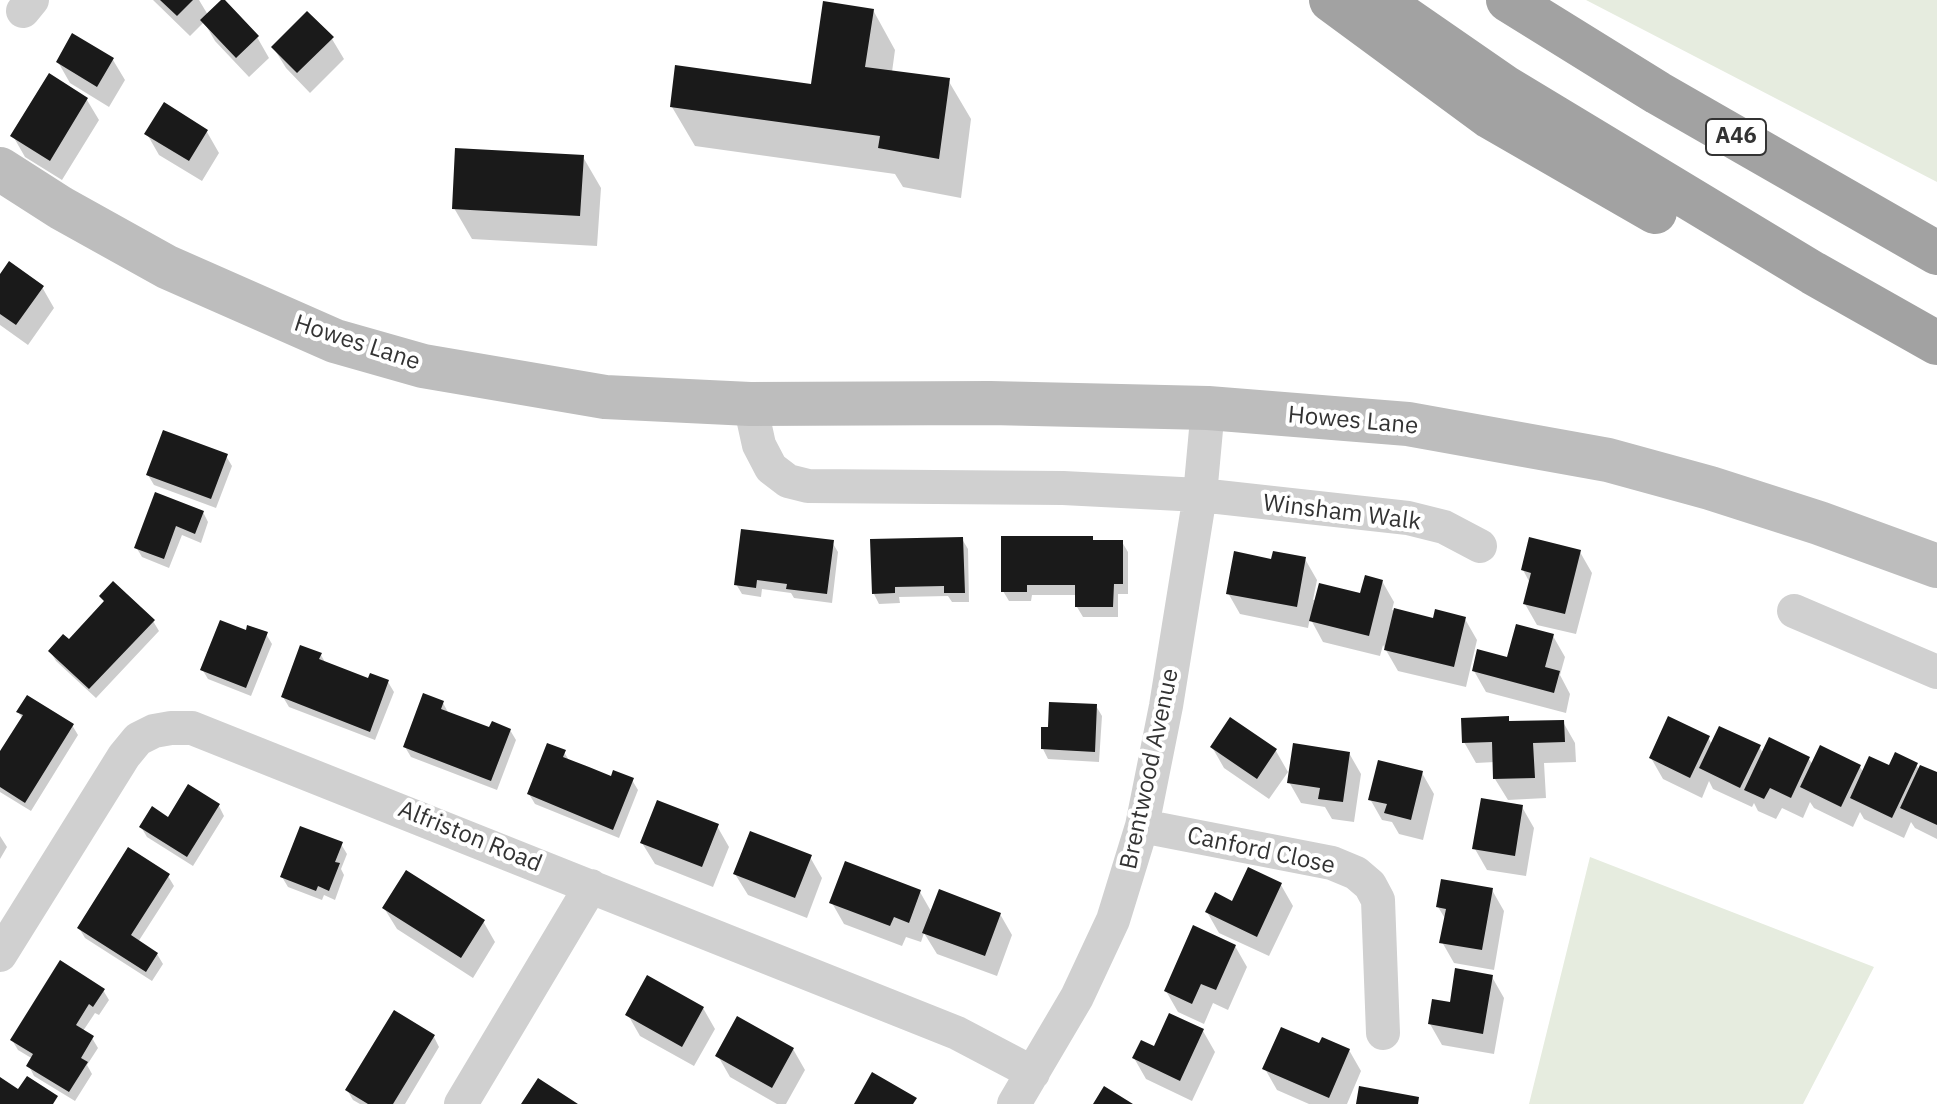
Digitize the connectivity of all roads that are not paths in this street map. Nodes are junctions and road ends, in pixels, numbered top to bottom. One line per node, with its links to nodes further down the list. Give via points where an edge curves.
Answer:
1 (1331, 0): 6 (highway, via 1490,117 1693,234)
2 (1379, 0): 6 (highway, via 1505,87)
3 (1508, 0): 5 (highway, A46)
4 (0, 169): 8 (main road, Howes Lane, via 167,267 335,341 423,366 605,397)
5 (1937, 253)
6 (1813, 273): 7 (highway)
7 (1937, 343)
8 (750, 404): 9 (main road, Howes Lane); 10 (street, via 759,445 771,468 788,481 808,486)
9 (1208, 408): 10 (street, Brentwood Avenue); 12 (main road, Howes Lane, via 1408,424 1608,460 1740,497)
10 (1200, 495): 11 (street, Winsham Walk, via 1408,518 1444,527); 15 (street, Brentwood Avenue)
11 (1480, 546)
12 (1937, 566)
13 (1794, 611): 14 (street)
14 (1937, 672)
15 (1142, 826): 18 (street, Canford Close, via 1332,863 1370,885 1378,900); 19 (street, Brentwood Avenue, via 1113,920)
16 (591, 886): 17 (street, Alfriston Road, via 192,728 171,728 138,739 124,756); 19 (street, Alfriston Road, via 957,1033); 20 (street)
17 (0, 955)
18 (1383, 1033)
19 (1033, 1073): 21 (street, Brentwood Avenue)
20 (461, 1104)
21 (1014, 1104)

